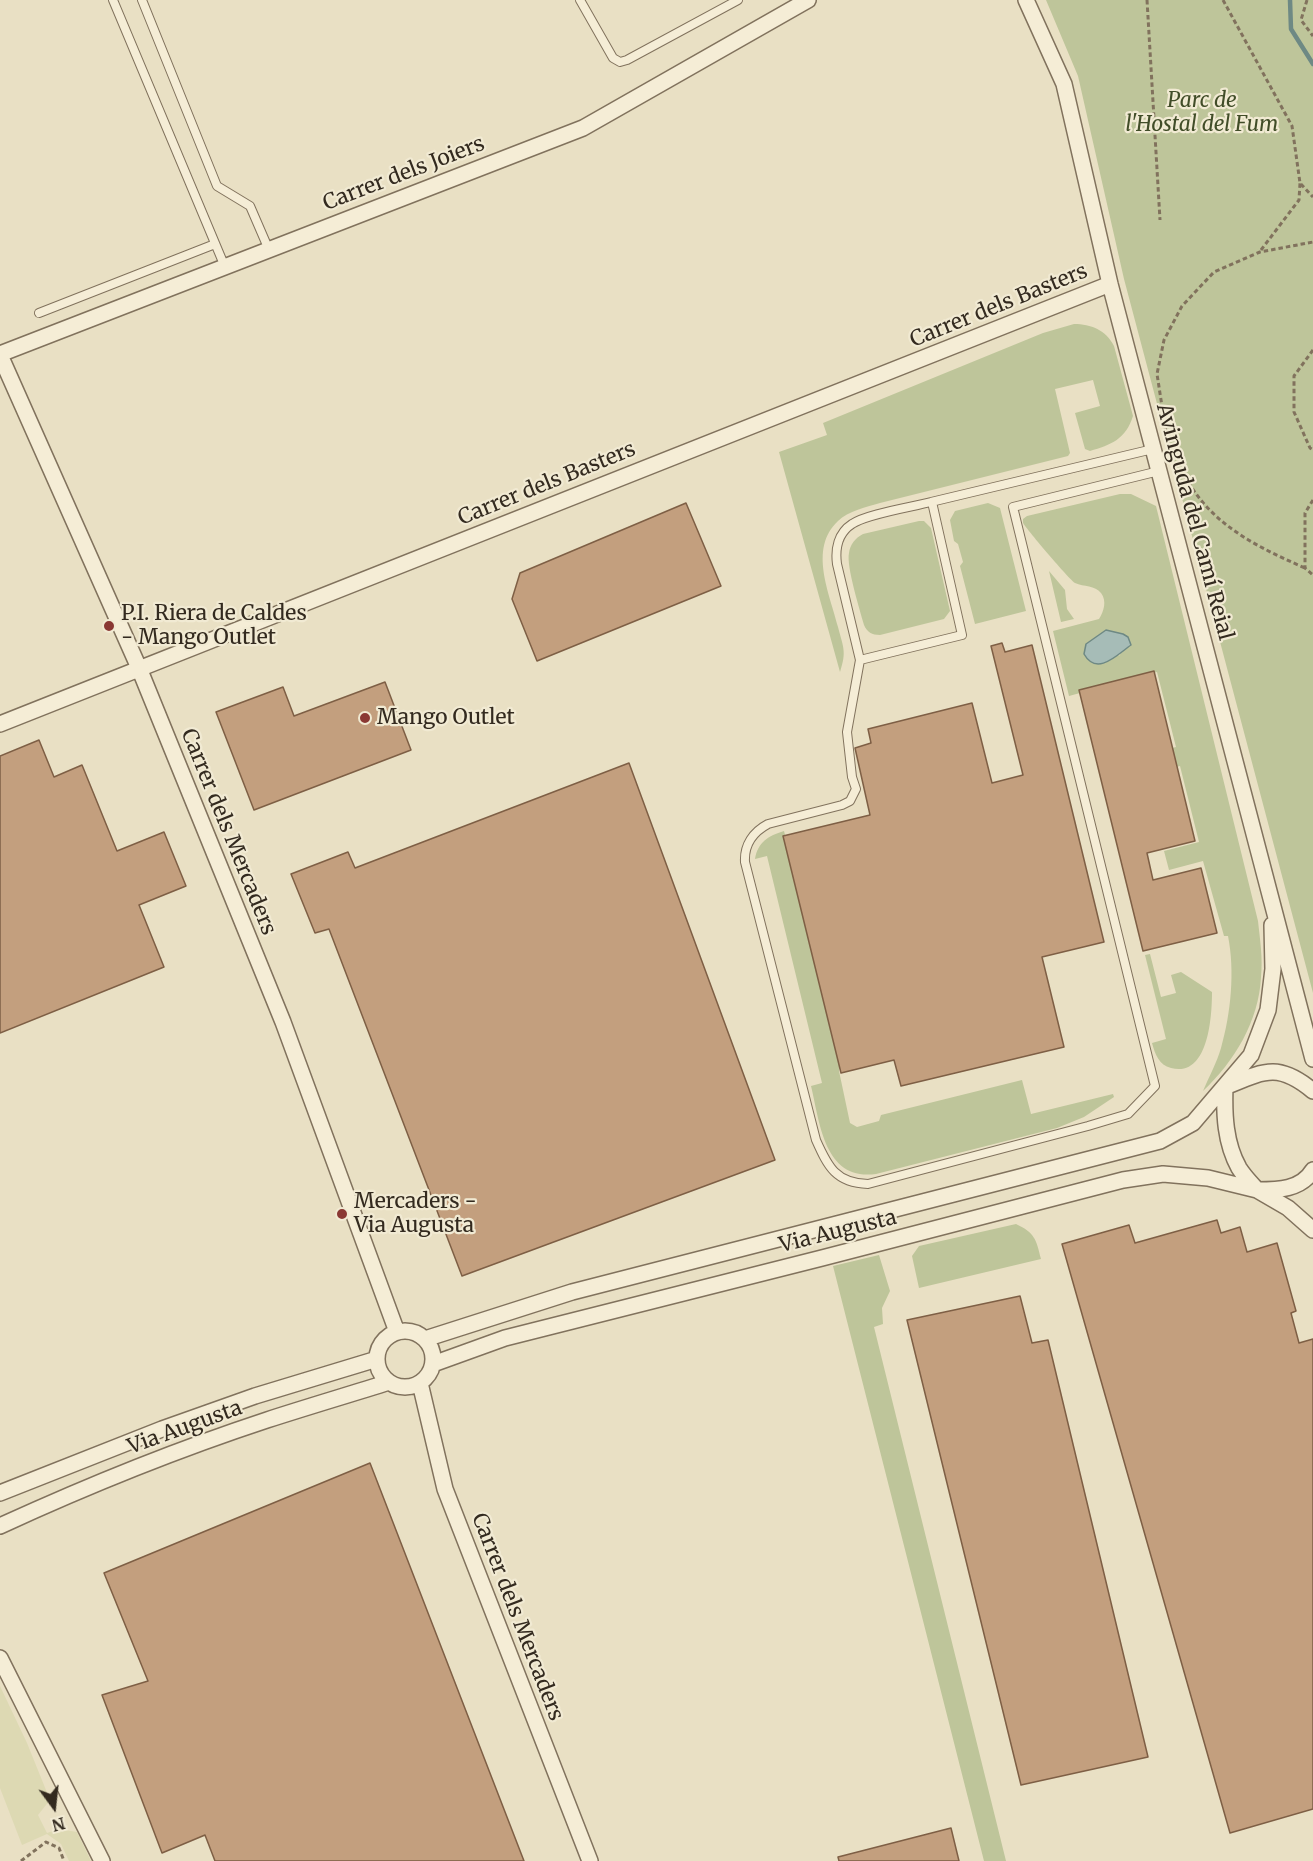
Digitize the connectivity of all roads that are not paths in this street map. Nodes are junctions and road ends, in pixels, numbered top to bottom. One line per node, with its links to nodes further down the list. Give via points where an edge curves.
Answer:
1 (113, 0): 7 (lane)
2 (142, 0): 8 (lane, via 217,186 250,206)
3 (579, 0): 4 (lane, via 620,62)
4 (738, 0)
5 (808, 0): 8 (street, Carrer dels Joiers, via 583,128)
6 (1026, 0): 10 (street, Avinguda del Camí Reial, via 1064,84)
7 (215, 244): 9 (lane); 11 (lane)
8 (269, 250): 9 (street, Carrer dels Joiers)
9 (225, 267): 12 (street, Carrer dels Joiers)
10 (1110, 284): 13 (street, Avinguda del Camí Reial); 17 (street, Carrer dels Basters)
11 (39, 313)
12 (0, 355): 17 (street, Carrer dels Mercaders)
13 (1153, 449): 14 (street, Avinguda del Camí Reial); 15 (lane)
14 (1159, 471): 16 (lane, via 1013,507 1155,1086 1128,1113 868,1184 854,1184 837,1175 825,1161 816,1140 744,852 760,828 768,824 850,801 855,789 847,732); 19 (street, Avinguda del Camí Reial)
15 (932, 502): 16 (lane, via 868,517 851,524 842,535 836,549 837,564); 16 (lane, via 962,634)
16 (860, 660)
17 (139, 668): 18 (street, Carrer dels Basters); 26 (street, Carrer dels Mercaders, via 283,1022)
18 (0, 724)
19 (1271, 898): 20 (street, Avinguda del Camí Reial); 21 (street, Via Augusta, via 1273,969 1268,1010 1251,1055)
20 (1313, 1059)
21 (1225, 1087): 22 (street, Via Augusta, via 1255,1075 1284,1072); 24 (street, Via Augusta, via 1224,1112 1230,1149 1240,1170); 27 (street, Via Augusta, via 1193,1123 1160,1141 572,1292)
22 (1313, 1091)
23 (1313, 1170): 24 (street, Via Augusta, via 1296,1186)
24 (1257, 1190): 25 (street, Via Augusta, via 1288,1208); 29 (street, Via Augusta, via 1208,1178 1163,1174 1123,1180 505,1338)
25 (1313, 1230)
26 (397, 1332): 27 (street, via 407,1331); 28 (street, via 383,1342)
27 (425, 1339): 29 (street, via 433,1354)
28 (377, 1359): 30 (street); 32 (street, Via Augusta, via 255,1396)
29 (433, 1364): 31 (street)
30 (389, 1382): 31 (street, via 410,1387); 33 (street, Via Augusta, via 267,1420 164,1458)
31 (420, 1383): 36 (street, Carrer dels Mercaders, via 445,1489)
32 (0, 1492)
33 (0, 1526)
34 (0, 1658): 35 (street)
35 (102, 1861)
36 (590, 1861)

